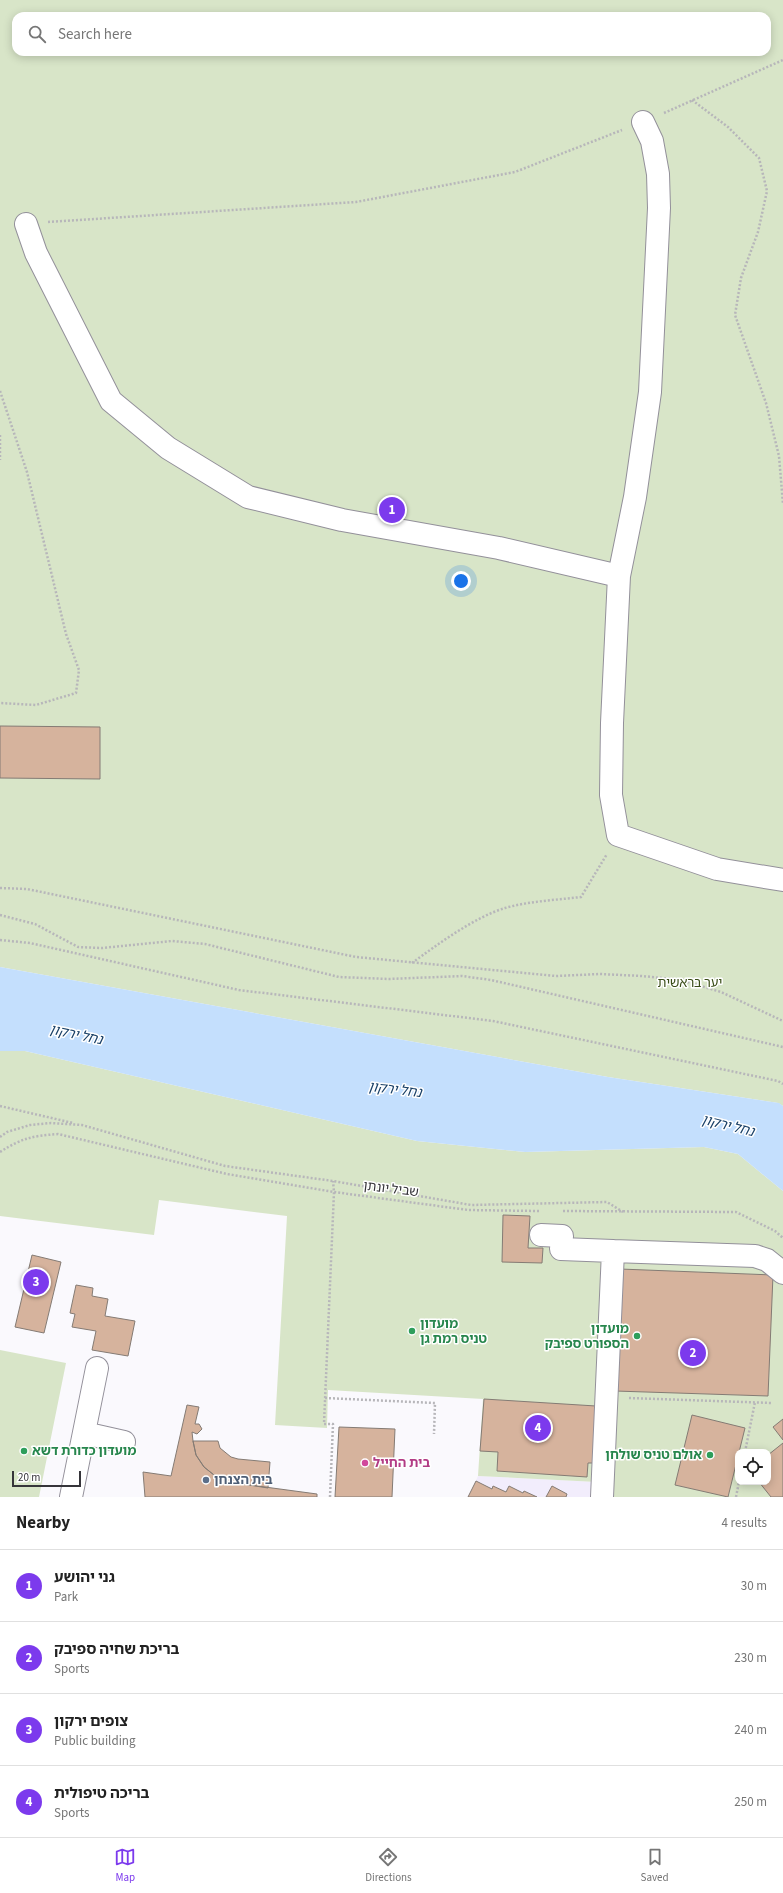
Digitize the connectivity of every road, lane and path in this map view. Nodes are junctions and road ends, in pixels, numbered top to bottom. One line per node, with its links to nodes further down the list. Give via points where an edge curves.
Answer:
1 (783, 60): 2 (path)
2 (692, 100): 3 (path); 8 (path, via 728,127 759,158 766,192 758,232 741,278 735,315 766,403 779,456)
3 (644, 122): 4 (path, via 515,172 356,202); 9 (lane, via 652,141 657,168 659,208 650,392 635,497)
4 (26, 224): 9 (lane, via 36,253 111,401 168,448 248,497 342,520 499,548)
5 (0, 391): 10 (path, via 27,472 66,634 80,670 76,693 36,705)
6 (0, 435): 7 (path)
7 (0, 460)
8 (783, 504)
9 (619, 576): 11 (lane, via 611,787)
10 (0, 703)
11 (618, 834): 12 (lane, via 717,869); 16 (path, via 581,897 503,908 452,936)
12 (783, 880)
13 (0, 888): 16 (path, via 27,889 356,957)
14 (0, 914): 18 (path, via 35,924 78,947 102,948 179,942 205,944 338,977 389,979 462,976 491,980)
15 (0, 940): 19 (path, via 30,943 239,990 494,1021)
16 (412, 963): 17 (path, via 556,976 642,976 681,980 721,992)
17 (783, 1021)
18 (783, 1047)
19 (783, 1084)
20 (0, 1106): 21 (path)
21 (82, 1125): 22 (path, via 30,1125 7,1132); 24 (path, via 225,1166)
22 (0, 1137)
23 (0, 1152): 25 (path, שביל יונתן, via 33,1136 58,1134 227,1174)
24 (333, 1181): 25 (path); 28 (path, via 471,1205 607,1202)
25 (334, 1192): 26 (path, שביל יונתן, via 468,1210); 34 (path)
26 (545, 1211)
27 (561, 1211): 28 (path)
28 (623, 1213): 30 (path, via 736,1212 775,1231)
29 (541, 1235): 31 (lane, via 562,1236 561,1249)
30 (783, 1238)
31 (613, 1251): 32 (lane, via 755,1256 767,1260); 35 (lane)
32 (783, 1273)
33 (97, 1368): 38 (lane)
34 (325, 1398): 39 (path, via 435,1403); 44 (path, via 324,1424 333,1424)
35 (606, 1398): 36 (path); 45 (lane)
36 (755, 1402): 37 (path); 41 (path)
37 (772, 1403)
38 (84, 1433): 40 (lane); 43 (lane)
39 (434, 1434)
40 (124, 1442)
41 (746, 1449)
42 (738, 1485): 46 (path)
43 (72, 1497)
44 (330, 1497)
45 (602, 1497)
46 (736, 1497)

